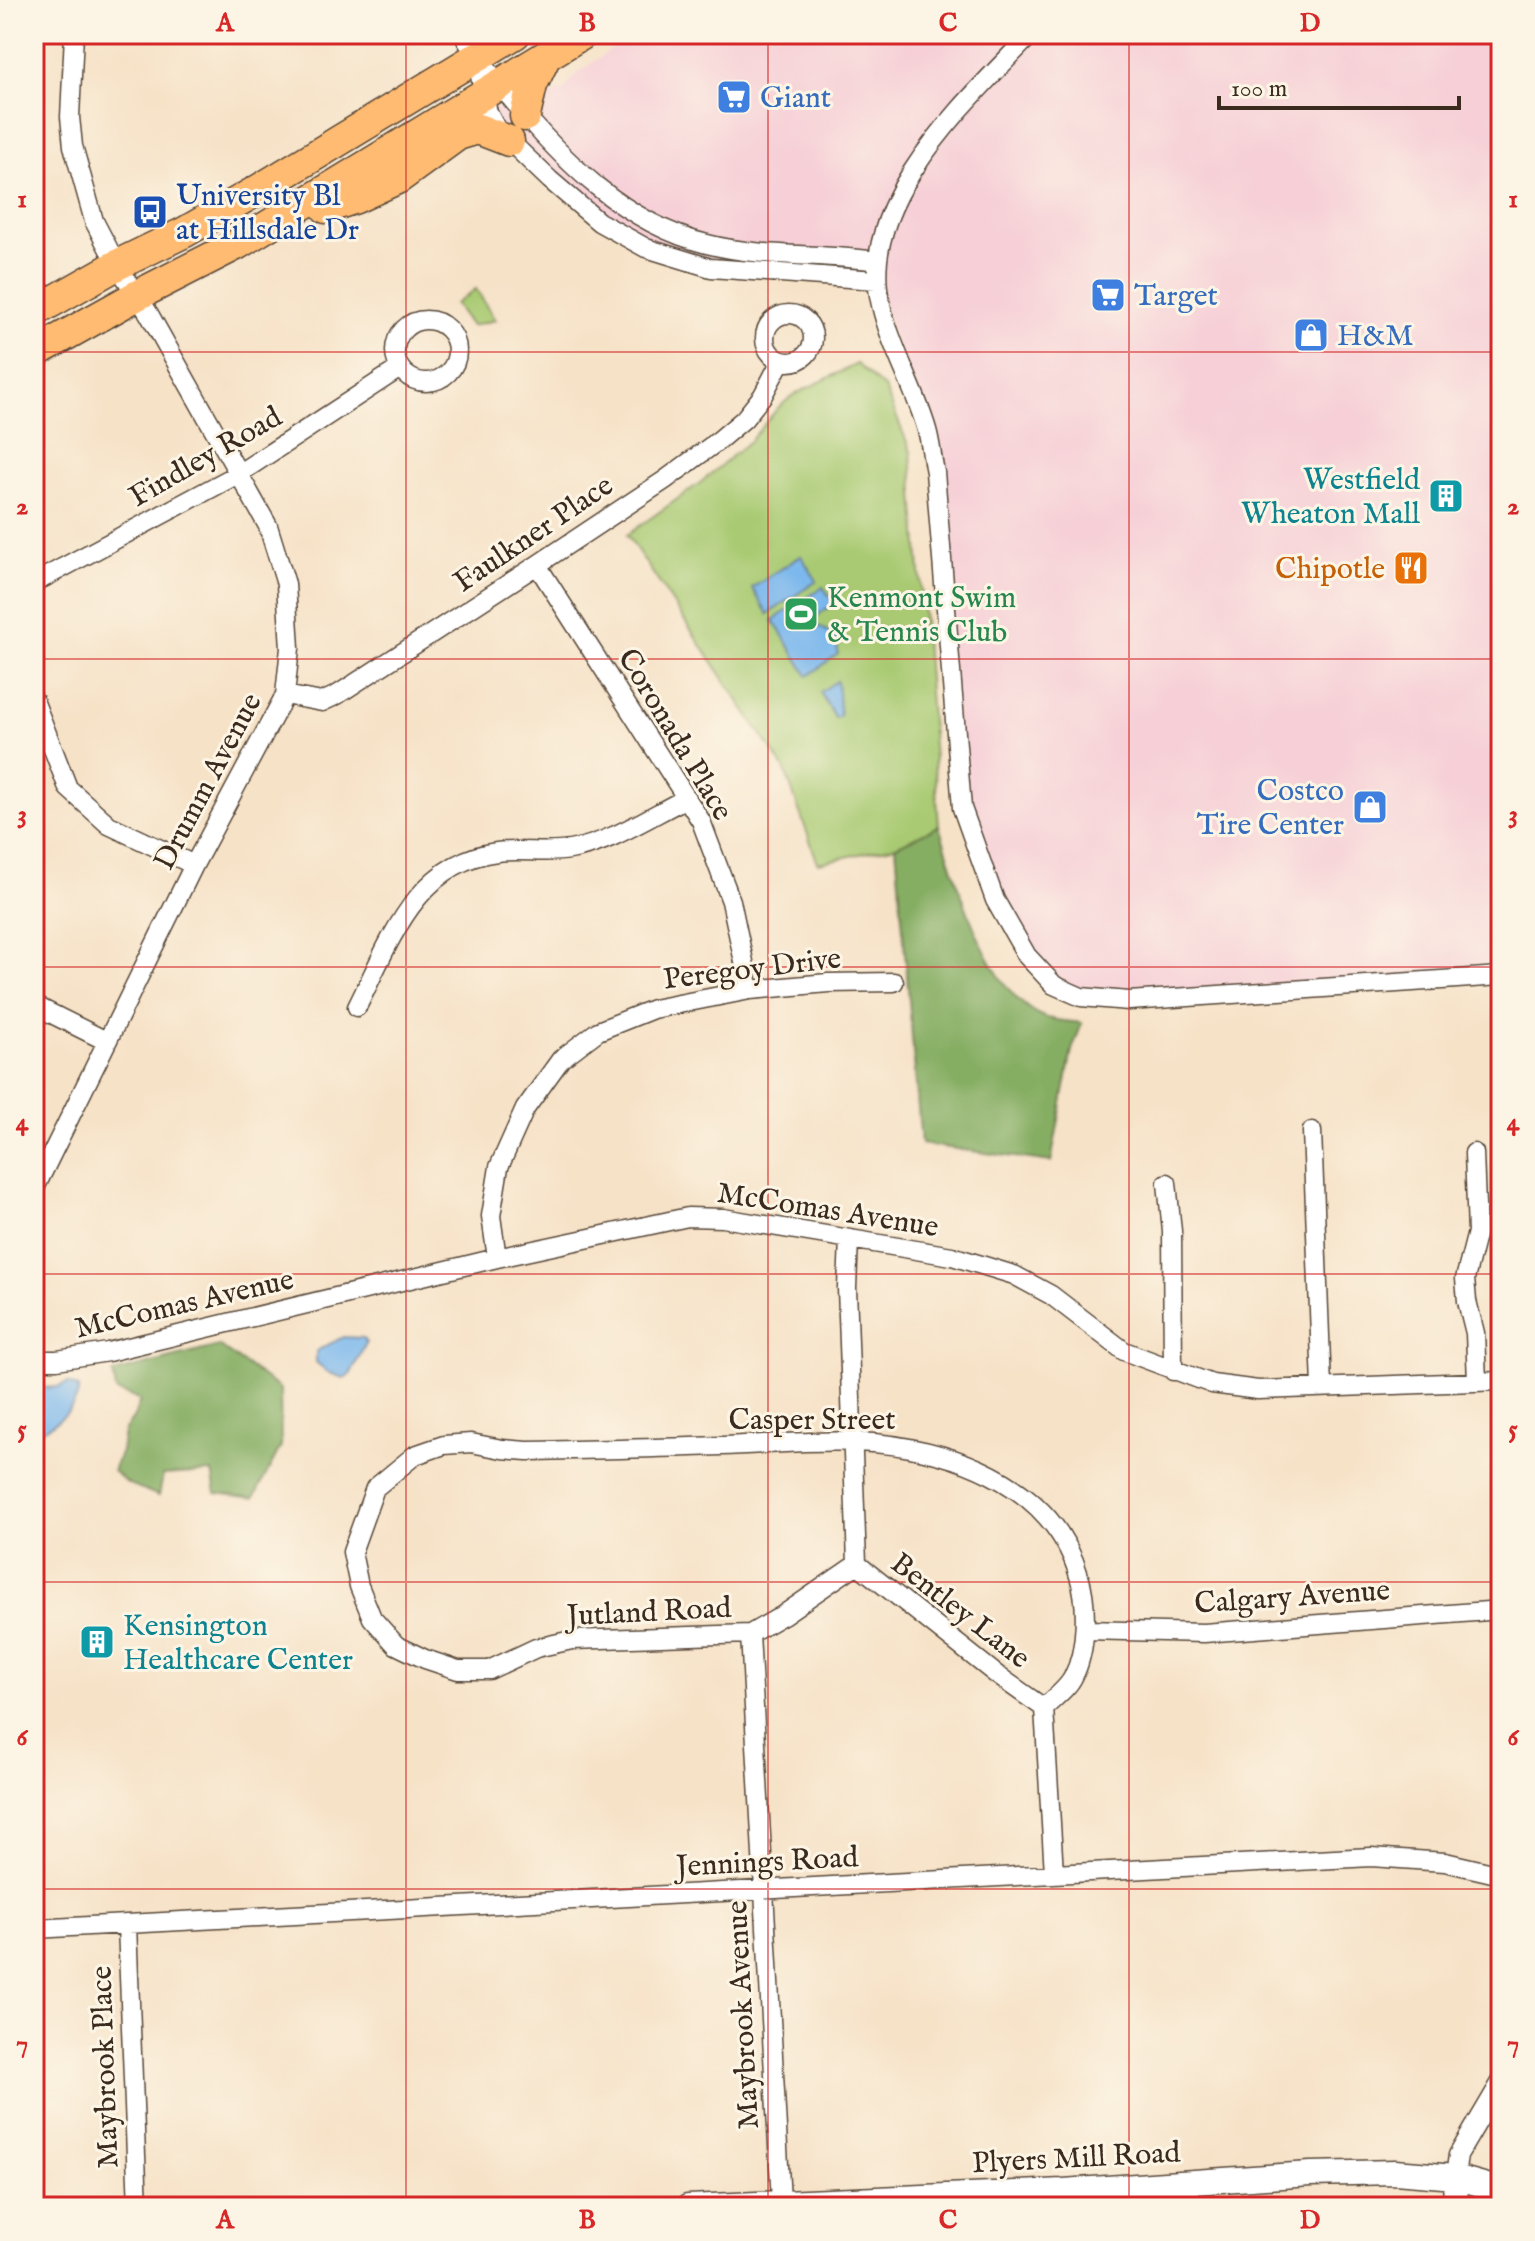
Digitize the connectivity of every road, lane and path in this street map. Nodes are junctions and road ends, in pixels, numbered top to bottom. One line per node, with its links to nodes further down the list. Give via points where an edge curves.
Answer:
1 (74, 34): 11 (street, Drumm Avenue, via 74,155 94,221)
2 (515, 34): 5 (main road)
3 (582, 34): 6 (main road)
4 (1031, 34): 10 (street, via 947,124 911,173)
5 (469, 46): 7 (street); 11 (main road, via 258,190)
6 (545, 58): 7 (main road); 8 (main road)
7 (492, 90): 8 (street); 8 (street, via 488,113 496,128); 9 (main road)
8 (517, 128): 9 (main road, via 458,135 399,178 356,198); 10 (street, via 621,206 707,245); 12 (street, via 599,222 646,248 711,268)
9 (292, 212): 13 (main road)
10 (877, 261): 12 (street)
11 (117, 265): 13 (street, Drumm Avenue); 14 (main road)
12 (876, 280): 25 (street, via 892,339 928,431 935,472 962,808 995,900 1027,956 1054,985 1081,997 1129,1001)
13 (136, 296): 15 (main road); 18 (street, Drumm Avenue)
14 (34, 312)
15 (34, 353)
16 (781, 361): 19 (street, Faulkner Place, via 744,419 665,480)
17 (400, 368): 18 (street, Findley Road)
18 (238, 474): 20 (street, Findley Road); 21 (street, Drumm Avenue, via 268,526 286,584 290,648)
19 (537, 565): 21 (street, Faulkner Place, via 337,695 322,702); 23 (street, Coronada Place)
20 (34, 583)
21 (285, 695): 24 (street, Drumm Avenue)
22 (34, 700): 24 (street, via 68,788 109,825)
23 (687, 798): 27 (street, Coronada Place, via 731,901); 29 (street, via 600,842 570,850 496,852 456,864 407,908)
24 (194, 865): 30 (street, Drumm Avenue)
25 (1501, 976)
26 (894, 982): 27 (street, Peregoy Drive)
27 (750, 990): 36 (street, Peregoy Drive, via 653,1009 598,1031 561,1059 525,1109 499,1167 491,1216)
28 (34, 1005): 30 (street)
29 (357, 1007)
30 (106, 1041): 34 (street, Drumm Avenue)
31 (1312, 1131): 41 (street)
32 (1474, 1153): 39 (street, via 1477,1232 1465,1279)
33 (1167, 1183): 38 (street)
34 (34, 1190)
35 (849, 1239): 36 (street, McComas Avenue, via 688,1217); 38 (street, McComas Avenue, via 952,1256 1014,1275 1051,1295 1124,1351); 42 (street, Bentley Lane)
36 (497, 1258): 37 (street, McComas Avenue, via 108,1352)
37 (34, 1360)
38 (1173, 1371): 41 (street, McComas Avenue, via 1212,1384 1258,1390)
39 (1477, 1381): 40 (street, McComas Avenue); 41 (street, McComas Avenue)
40 (1501, 1381)
41 (1322, 1387)
42 (854, 1442): 43 (street, Casper Street, via 527,1451 471,1443 444,1445); 44 (street, Bentley Lane); 46 (street, Casper Street, via 909,1447 959,1462 998,1478 1035,1503 1073,1555 1083,1587)
43 (396, 1467): 47 (street, Jutland Road, via 375,1488 352,1552 372,1618 396,1645 425,1659 458,1670 489,1670 536,1648 572,1640)
44 (857, 1564): 47 (street, Jutland Road); 48 (street, Bentley Lane)
45 (1501, 1610): 46 (street, Calgary Avenue, via 1204,1633)
46 (1086, 1630): 48 (street, Casper Street, via 1073,1678)
47 (750, 1634): 51 (street, Maybrook Avenue)
48 (1044, 1708): 49 (street, Bentley Lane)
49 (1054, 1873): 50 (street, Jennings Road, via 1371,1857 1445,1862); 51 (street, Jennings Road)
50 (1501, 1875)
51 (763, 1890): 52 (street, Jennings Road); 58 (street, Maybrook Avenue)
52 (127, 1925): 53 (street, Jennings Road); 59 (street, Maybrook Place)
53 (34, 1929)
54 (1501, 2082): 56 (street, via 1458,2155)
55 (1501, 2177): 56 (street, Plyers Mill Road, via 1477,2174)
56 (1461, 2179): 57 (street, Plyers Mill Road); 58 (street, Plyers Mill Road, via 1395,2172 1310,2174); 61 (street)
57 (1501, 2190)
58 (781, 2202): 60 (street, Plyers Mill Road)
59 (138, 2207)
60 (688, 2207)
61 (1456, 2207)

